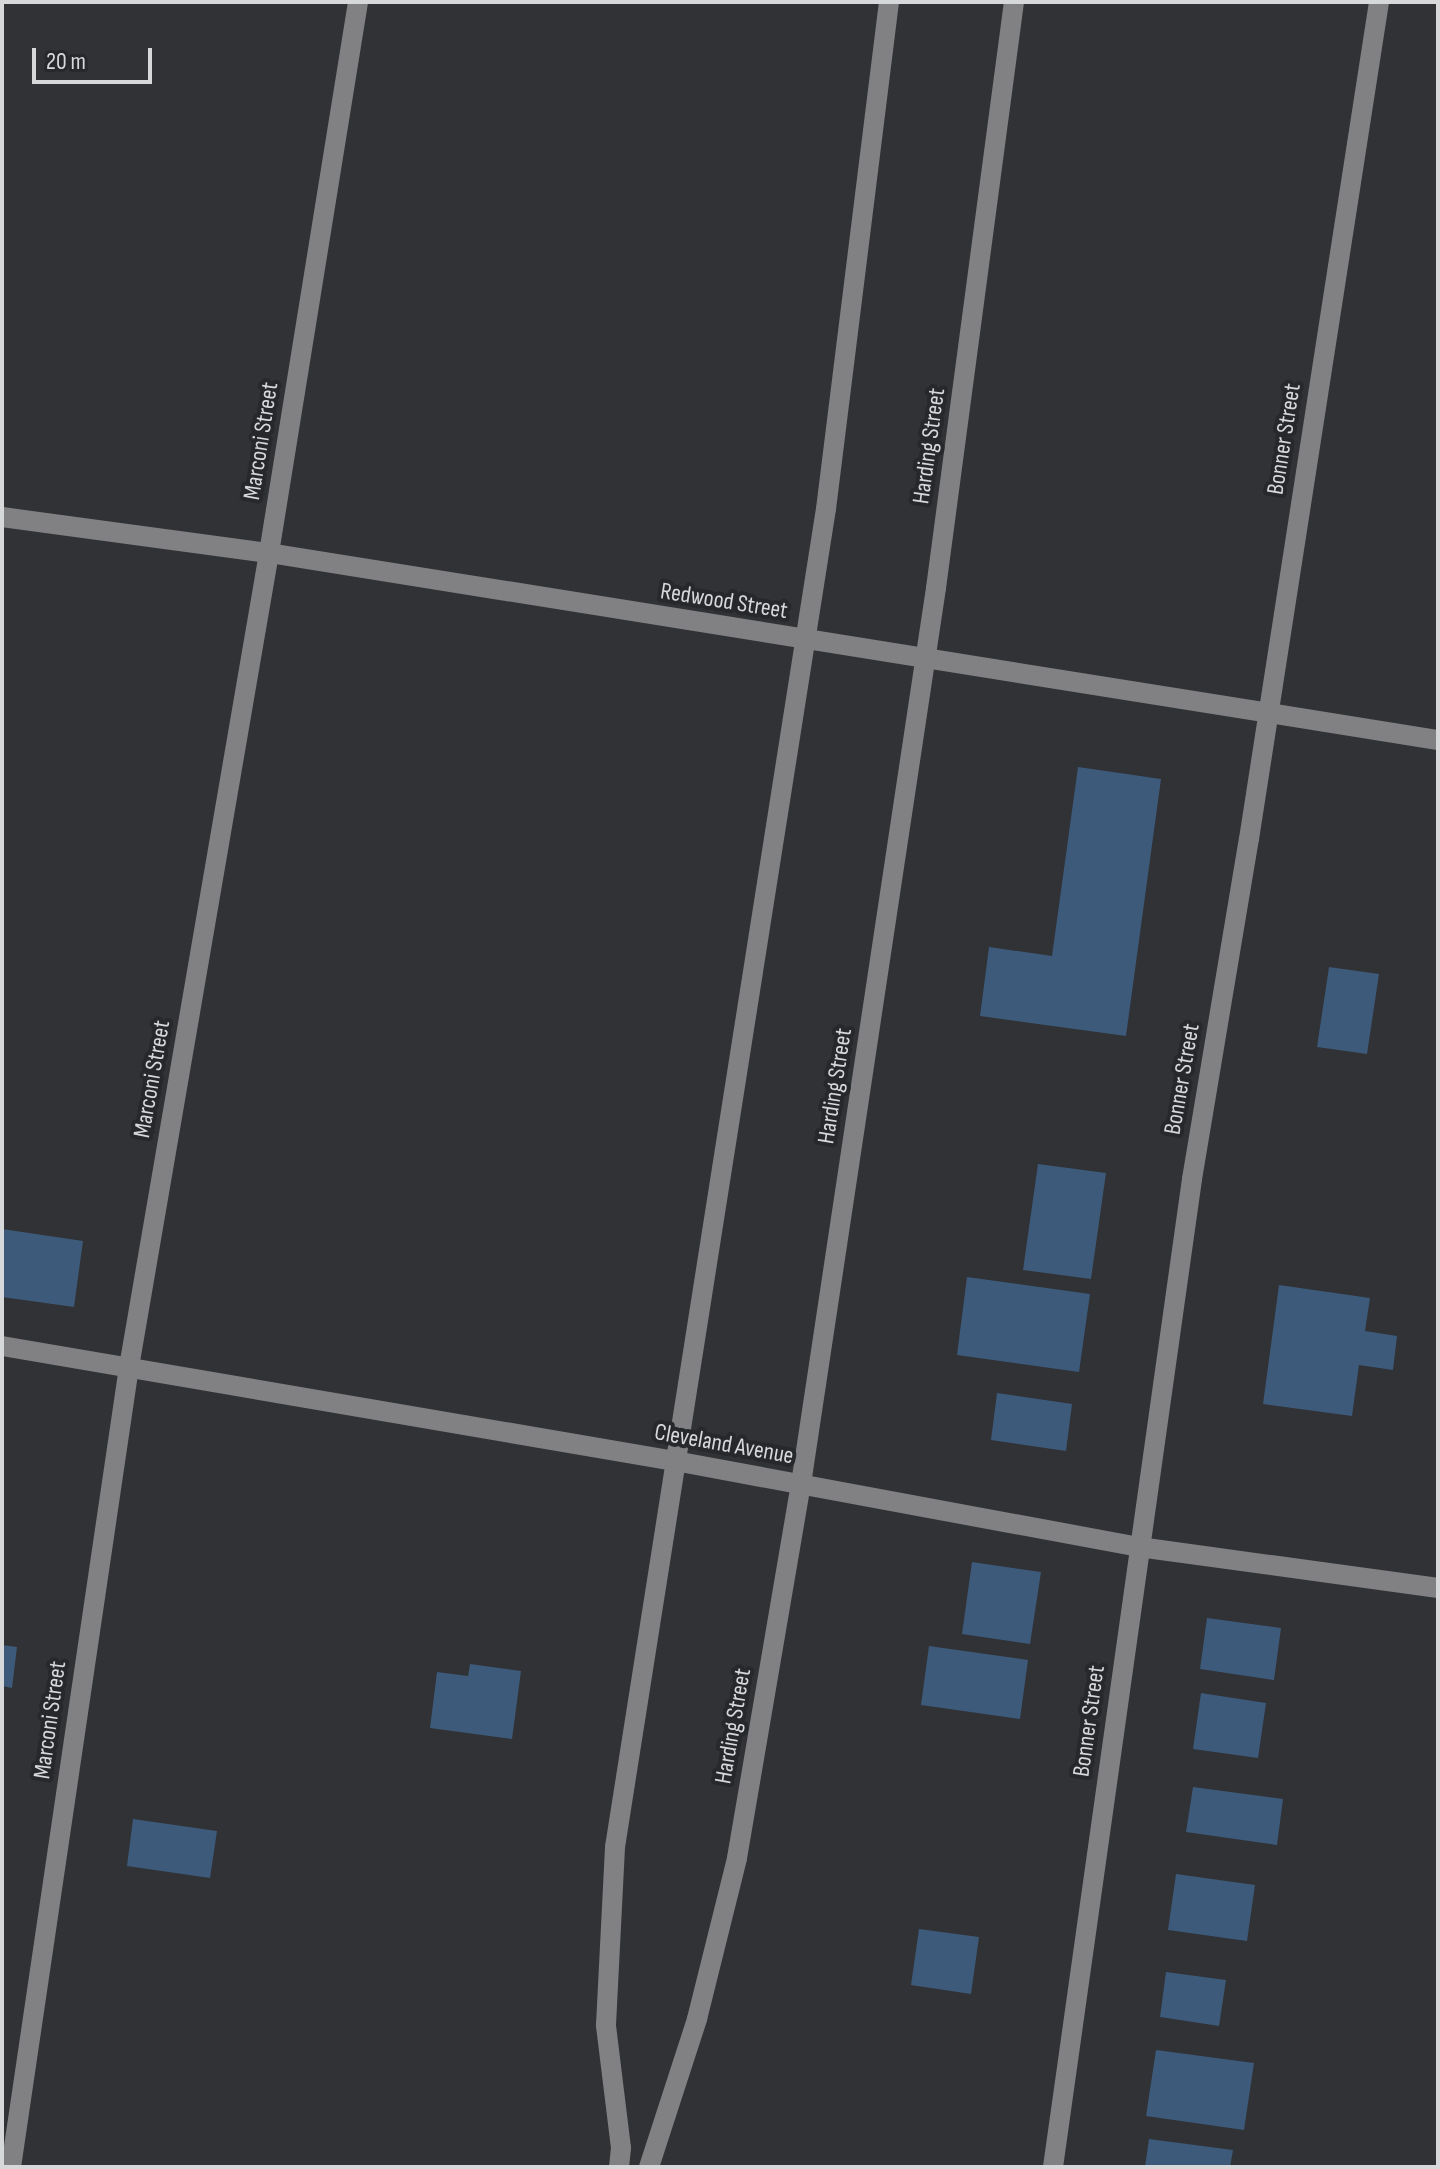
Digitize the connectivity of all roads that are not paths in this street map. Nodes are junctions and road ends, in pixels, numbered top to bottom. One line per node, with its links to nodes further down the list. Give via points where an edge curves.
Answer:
1 (358, 2): 6 (street, Marconi Street)
2 (889, 2): 7 (street)
3 (1014, 2): 8 (street, Harding Street)
4 (1379, 2): 9 (street, Bonner Street)
5 (2, 517): 6 (street, Redwood Street)
6 (269, 553): 7 (street, Redwood Street); 12 (street, Marconi Street)
7 (805, 641): 8 (street, Redwood Street); 13 (street)
8 (926, 660): 9 (street, Redwood Street); 14 (street, Harding Street)
9 (1266, 713): 10 (street, Redwood Street); 15 (street, Bonner Street)
10 (1438, 740)
11 (2, 1346): 12 (street, Cleveland Avenue)
12 (129, 1367): 13 (street, Cleveland Avenue); 17 (street, Marconi Street)
13 (675, 1461): 14 (street, Cleveland Avenue); 18 (street, via 615,1847 606,2025)
14 (801, 1484): 15 (street, Cleveland Avenue); 19 (street, Harding Street, via 737,1858 697,2019)
15 (1139, 1547): 16 (street, Cleveland Avenue); 20 (street, Bonner Street)
16 (1438, 1588)
17 (11, 2167)
18 (619, 2167)
19 (649, 2167)
20 (1053, 2167)

